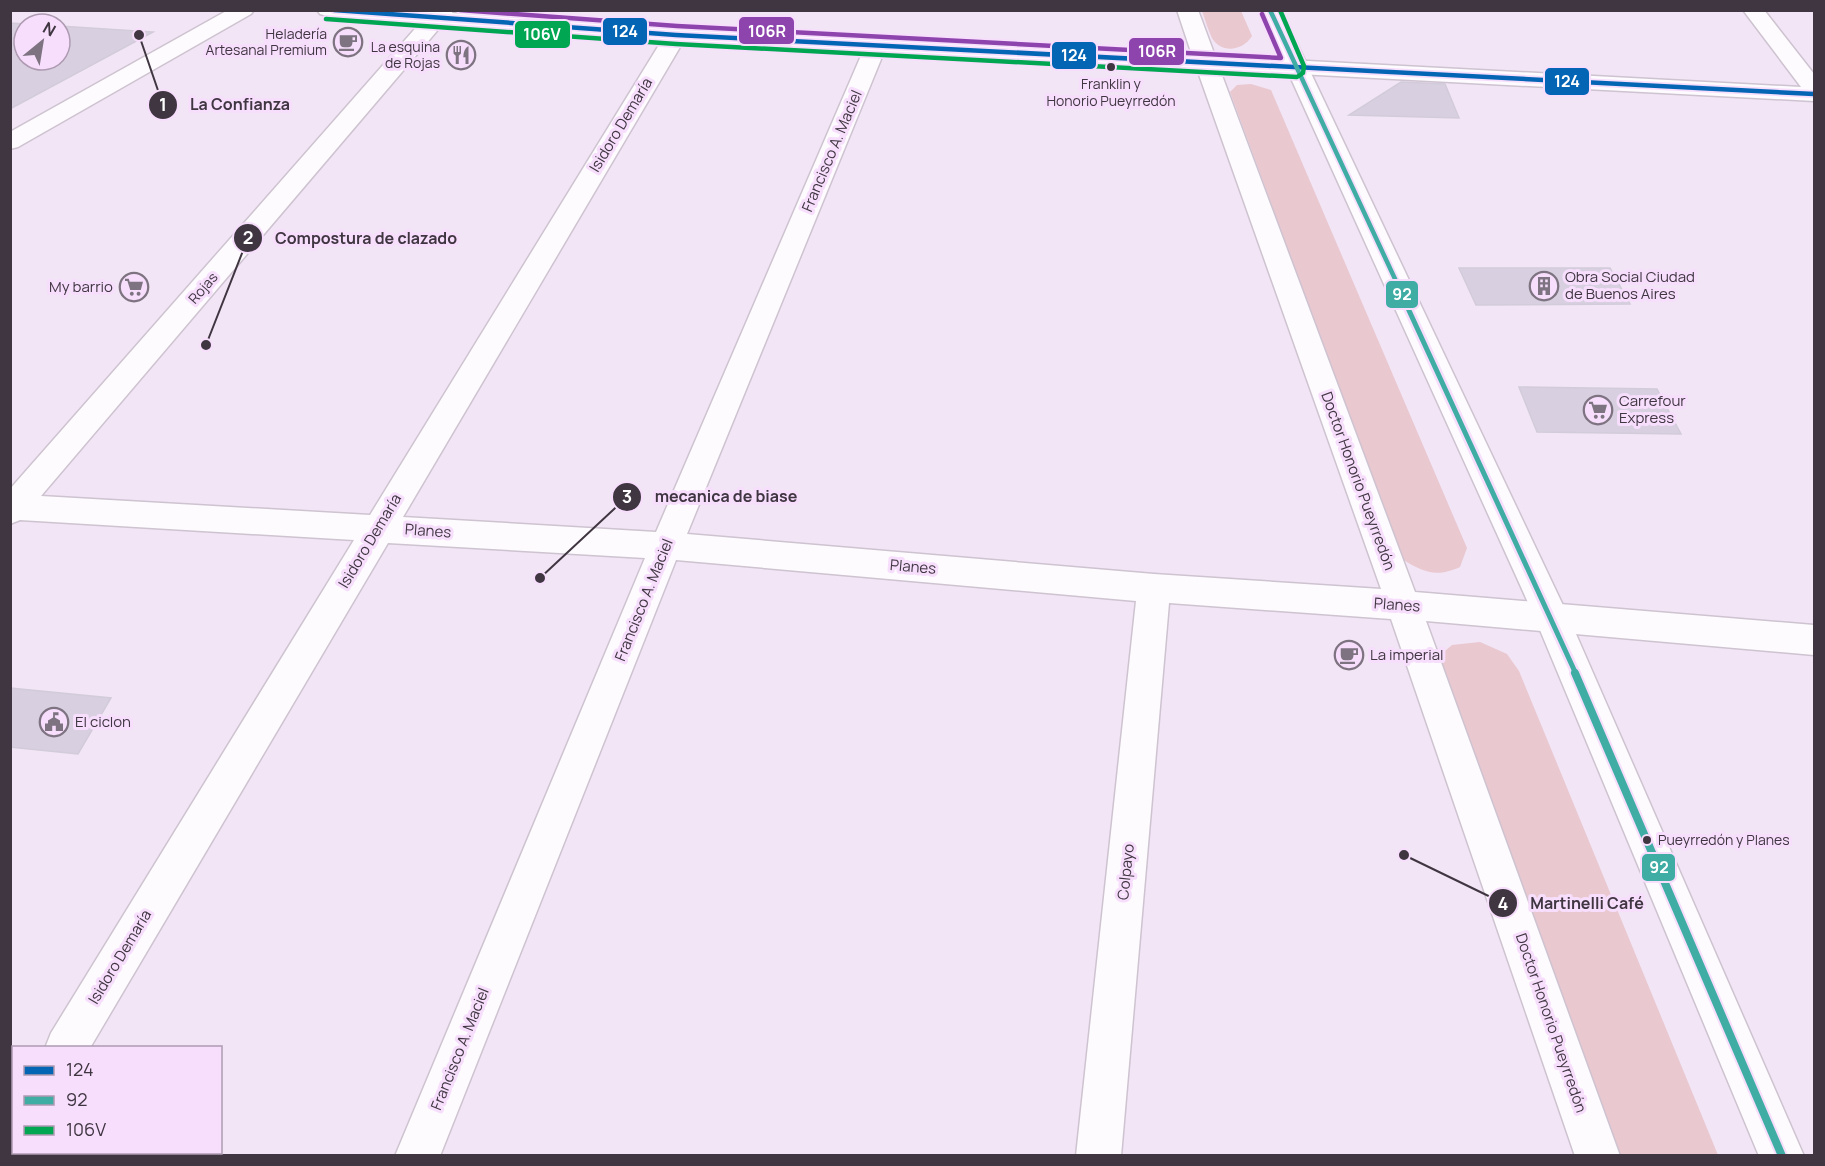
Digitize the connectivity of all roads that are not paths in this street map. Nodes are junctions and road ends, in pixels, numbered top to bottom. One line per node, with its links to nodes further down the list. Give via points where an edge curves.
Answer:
1 (244, 10): 13 (street)
2 (327, 10): 6 (street)
3 (1187, 10): 9 (street, Doctor Honorio Pueyrredón)
4 (1270, 10): 10 (street)
5 (1753, 10): 11 (street)
6 (439, 15): 7 (street); 14 (street, Rojas)
7 (675, 35): 8 (street); 15 (street, Isidoro Demaría)
8 (876, 46): 9 (street); 16 (street, Francisco A. Maciel)
9 (1204, 63): 10 (street); 18 (street, Doctor Honorio Pueyrredón)
10 (1295, 68): 12 (street); 19 (street)
11 (1815, 88)
12 (1815, 94)
13 (10, 142)
14 (12, 508): 15 (street, Planes)
15 (377, 527): 16 (street, Planes); 21 (street, Isidoro Demaría)
16 (666, 546): 17 (street, Planes); 22 (street, Francisco A. Maciel)
17 (1154, 588): 18 (street, Planes); 23 (street, Colpayo)
18 (1402, 605): 19 (street, Planes); 24 (street, Doctor Honorio Pueyrredón)
19 (1551, 618): 20 (street, Planes); 25 (street)
20 (1815, 640)
21 (67, 1046)
22 (417, 1155)
23 (1098, 1155)
24 (1598, 1155)
25 (1782, 1155)

